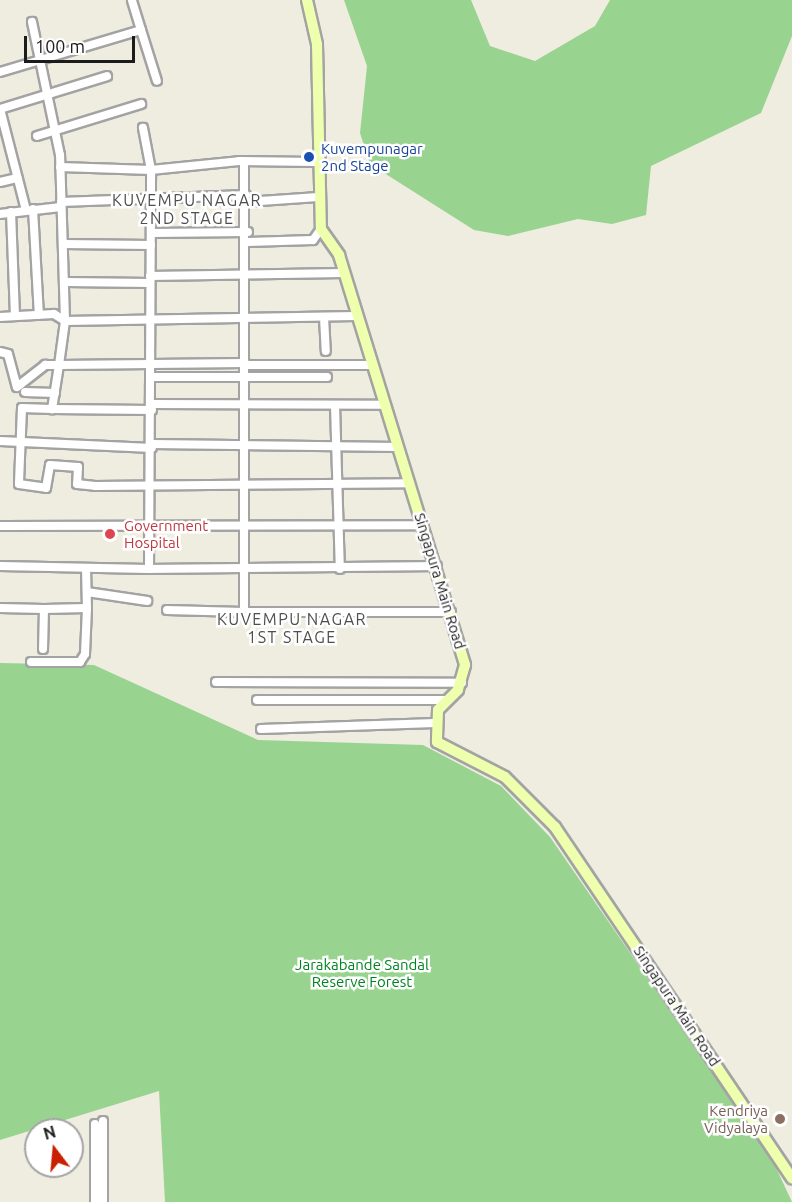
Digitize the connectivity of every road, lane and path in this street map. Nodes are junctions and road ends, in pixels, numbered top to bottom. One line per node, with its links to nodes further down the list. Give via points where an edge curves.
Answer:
1 (132, 0): 4 (street)
2 (307, 0): 17 (street, via 317,44)
3 (32, 22): 5 (street)
4 (141, 30): 5 (street); 8 (street)
5 (41, 62): 6 (street); 9 (street)
6 (0, 72)
7 (107, 76): 9 (street)
8 (157, 81)
9 (49, 96): 11 (street); 13 (street)
10 (141, 104): 13 (street)
11 (0, 109): 15 (street)
12 (143, 128): 19 (street)
13 (56, 132): 14 (street); 18 (street)
14 (37, 136)
15 (4, 144): 20 (street)
16 (244, 161): 17 (street); 19 (street); 23 (street)
17 (316, 162): 22 (street)
18 (60, 167): 19 (street); 25 (street)
19 (151, 170): 24 (street)
20 (18, 178): 21 (street); 26 (street)
21 (0, 182)
22 (318, 197): 23 (street); 29 (street)
23 (246, 198): 24 (street); 30 (street)
24 (151, 202): 25 (street); 31 (street)
25 (61, 205): 26 (street); 33 (street)
26 (29, 210): 27 (street); 39 (street)
27 (12, 212): 28 (street); 40 (street)
28 (0, 214)
29 (321, 230): 32 (street, via 313,240); 35 (street, Singapura Main Road, via 339,255)
30 (248, 232): 31 (street); 32 (street)
31 (151, 233): 34 (street)
32 (248, 242): 36 (street)
33 (63, 244): 34 (street); 38 (street)
34 (151, 245): 37 (street)
35 (344, 273): 36 (street); 41 (street, Singapura Main Road)
36 (248, 276): 37 (street); 44 (street)
37 (150, 279): 38 (street); 46 (street)
38 (66, 282): 45 (street)
39 (39, 315): 40 (street); 45 (street, via 54,314)
40 (15, 316): 42 (street)
41 (356, 316): 43 (street); 51 (street, Singapura Main Road)
42 (0, 317)
43 (324, 317): 44 (street); 47 (street)
44 (246, 320): 46 (street); 50 (street)
45 (65, 321): 46 (street); 52 (street)
46 (150, 323): 49 (street)
47 (326, 351)
48 (0, 352): 52 (street, via 8,354 17,387 45,365)
49 (151, 363): 50 (street); 52 (street); 53 (street)
50 (245, 364): 51 (street); 55 (street)
51 (370, 364): 60 (street, Singapura Main Road)
52 (59, 365): 57 (street)
53 (151, 377): 55 (street); 61 (street)
54 (327, 377): 55 (street)
55 (245, 378): 58 (street)
56 (25, 392): 57 (street)
57 (55, 393): 62 (street)
58 (246, 404): 59 (street); 61 (street); 65 (street)
59 (335, 405): 60 (street); 67 (street)
60 (384, 405): 68 (street, Singapura Main Road)
61 (152, 407): 62 (street); 66 (street)
62 (52, 409): 64 (street, via 22,408)
63 (0, 441): 64 (street)
64 (18, 443): 66 (street); 69 (street, via 19,484 46,488 50,465 78,466 77,484)
65 (245, 445): 66 (street); 67 (street); 72 (street)
66 (152, 446): 69 (street)
67 (337, 446): 68 (street); 71 (street)
68 (398, 447): 70 (street, Singapura Main Road)
69 (152, 483): 72 (street); 76 (street)
70 (410, 483): 71 (street); 73 (street, Singapura Main Road)
71 (338, 484): 72 (street); 75 (street)
72 (244, 486): 77 (street)
73 (423, 525): 75 (street); 79 (street, Singapura Main Road)
74 (0, 526): 76 (street)
75 (338, 526): 77 (street); 82 (street)
76 (151, 528): 77 (street); 81 (street)
77 (243, 528): 83 (street)
78 (0, 566): 80 (street)
79 (437, 566): 82 (street); 91 (street, Singapura Main Road)
80 (86, 568): 81 (street); 84 (street)
81 (149, 569): 83 (street)
82 (340, 569): 83 (street)
83 (241, 570): 90 (street)
84 (87, 592): 85 (street); 87 (street)
85 (147, 601)
86 (0, 608): 88 (street)
87 (87, 608): 88 (street); 93 (street, via 80,662)
88 (44, 609): 92 (street)
89 (167, 610): 90 (street)
90 (244, 612): 91 (street)
91 (451, 612): 95 (street, Singapura Main Road, via 465,664)
92 (43, 649)
93 (31, 662)
94 (216, 682): 95 (street)
95 (462, 683): 97 (street)
96 (257, 700): 97 (street)
97 (448, 700): 98 (street)
98 (435, 723): 99 (street); 102 (street, Singapura Main Road, via 437,742 505,777 555,828)
99 (261, 729)
100 (103, 1121): 104 (street)
101 (94, 1124): 103 (street)
102 (792, 1178)
103 (95, 1202)
104 (103, 1202)

